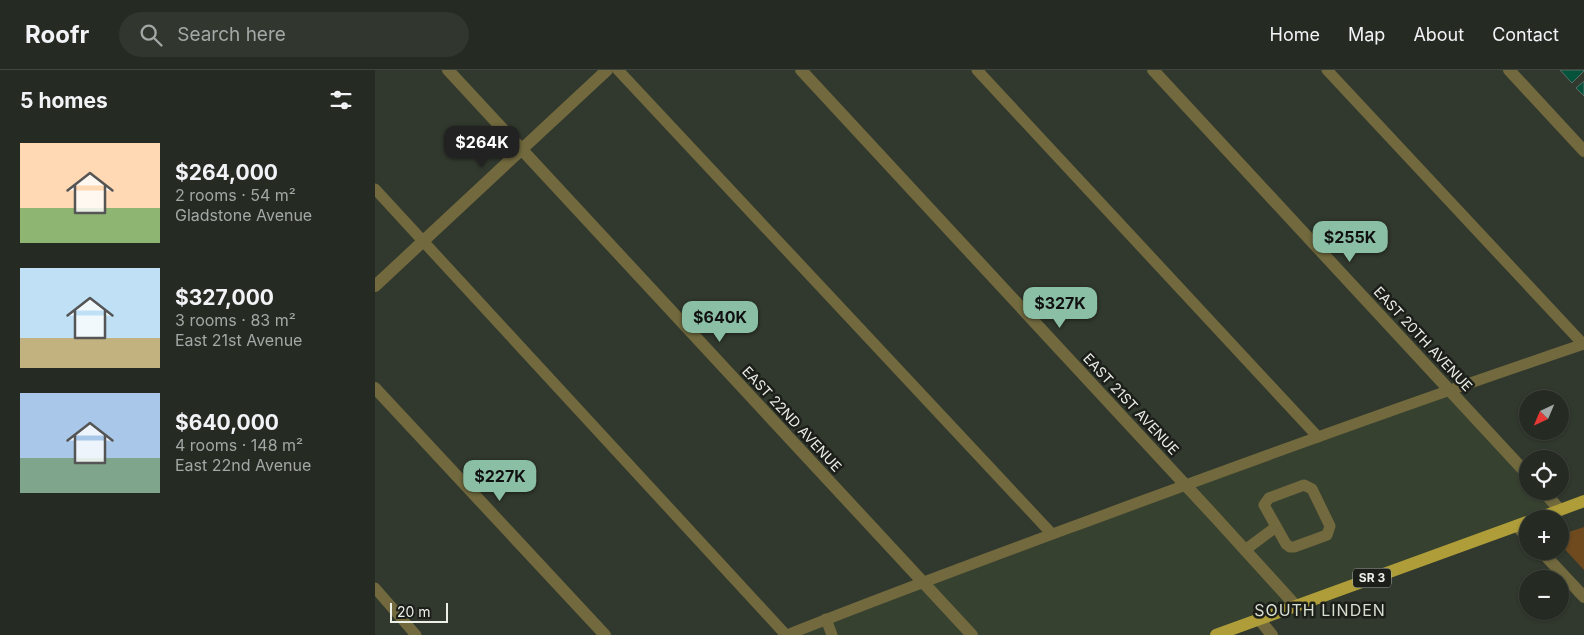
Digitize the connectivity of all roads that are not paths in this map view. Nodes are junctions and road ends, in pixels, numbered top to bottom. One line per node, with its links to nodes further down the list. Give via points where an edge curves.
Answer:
1 (448, 70): 9 (street, EAST 22ND AVENUE)
2 (607, 70): 9 (street)
3 (618, 70): 25 (lane)
4 (801, 70): 19 (street, EAST 21ST AVENUE)
5 (977, 70): 17 (lane)
6 (1153, 70): 16 (street, EAST 20TH AVENUE)
7 (1327, 70): 14 (lane)
8 (1509, 70): 10 (street)
9 (522, 150): 12 (street); 28 (street, EAST 22ND AVENUE)
10 (1584, 151)
11 (375, 189): 12 (lane)
12 (424, 241): 13 (street); 36 (lane)
13 (375, 286)
14 (1584, 344): 16 (lane)
15 (375, 388): 35 (street)
16 (1449, 390): 17 (lane); 18 (street, EAST 20TH AVENUE)
17 (1318, 437): 19 (lane)
18 (1519, 465)
19 (1186, 485): 25 (lane); 26 (street, EAST 21ST AVENUE)
20 (1551, 500): 22 (street)
21 (1584, 501): 22 (main road)
22 (1559, 510)
23 (1519, 525): 31 (main road, SR 3)
24 (1276, 527): 24 (lane, via 1286,544 1294,547 1327,534 1330,526 1312,489 1305,485 1266,501 1264,505); 26 (lane)
25 (1052, 534): 28 (lane)
26 (1245, 550): 31 (street, EAST 21ST AVENUE)
27 (1549, 560): 30 (street)
28 (922, 581): 33 (lane); 38 (street, EAST 22ND AVENUE)
29 (375, 588): 34 (lane)
30 (1584, 597)
31 (1295, 606): 32 (main road, SR 3)
32 (1259, 619): 39 (main road, SR 3); 40 (street)
33 (826, 620): 36 (lane); 37 (lane)
34 (417, 635)
35 (605, 635)
36 (787, 635)
37 (831, 635)
38 (972, 635)
39 (1216, 635)
40 (1272, 635)

